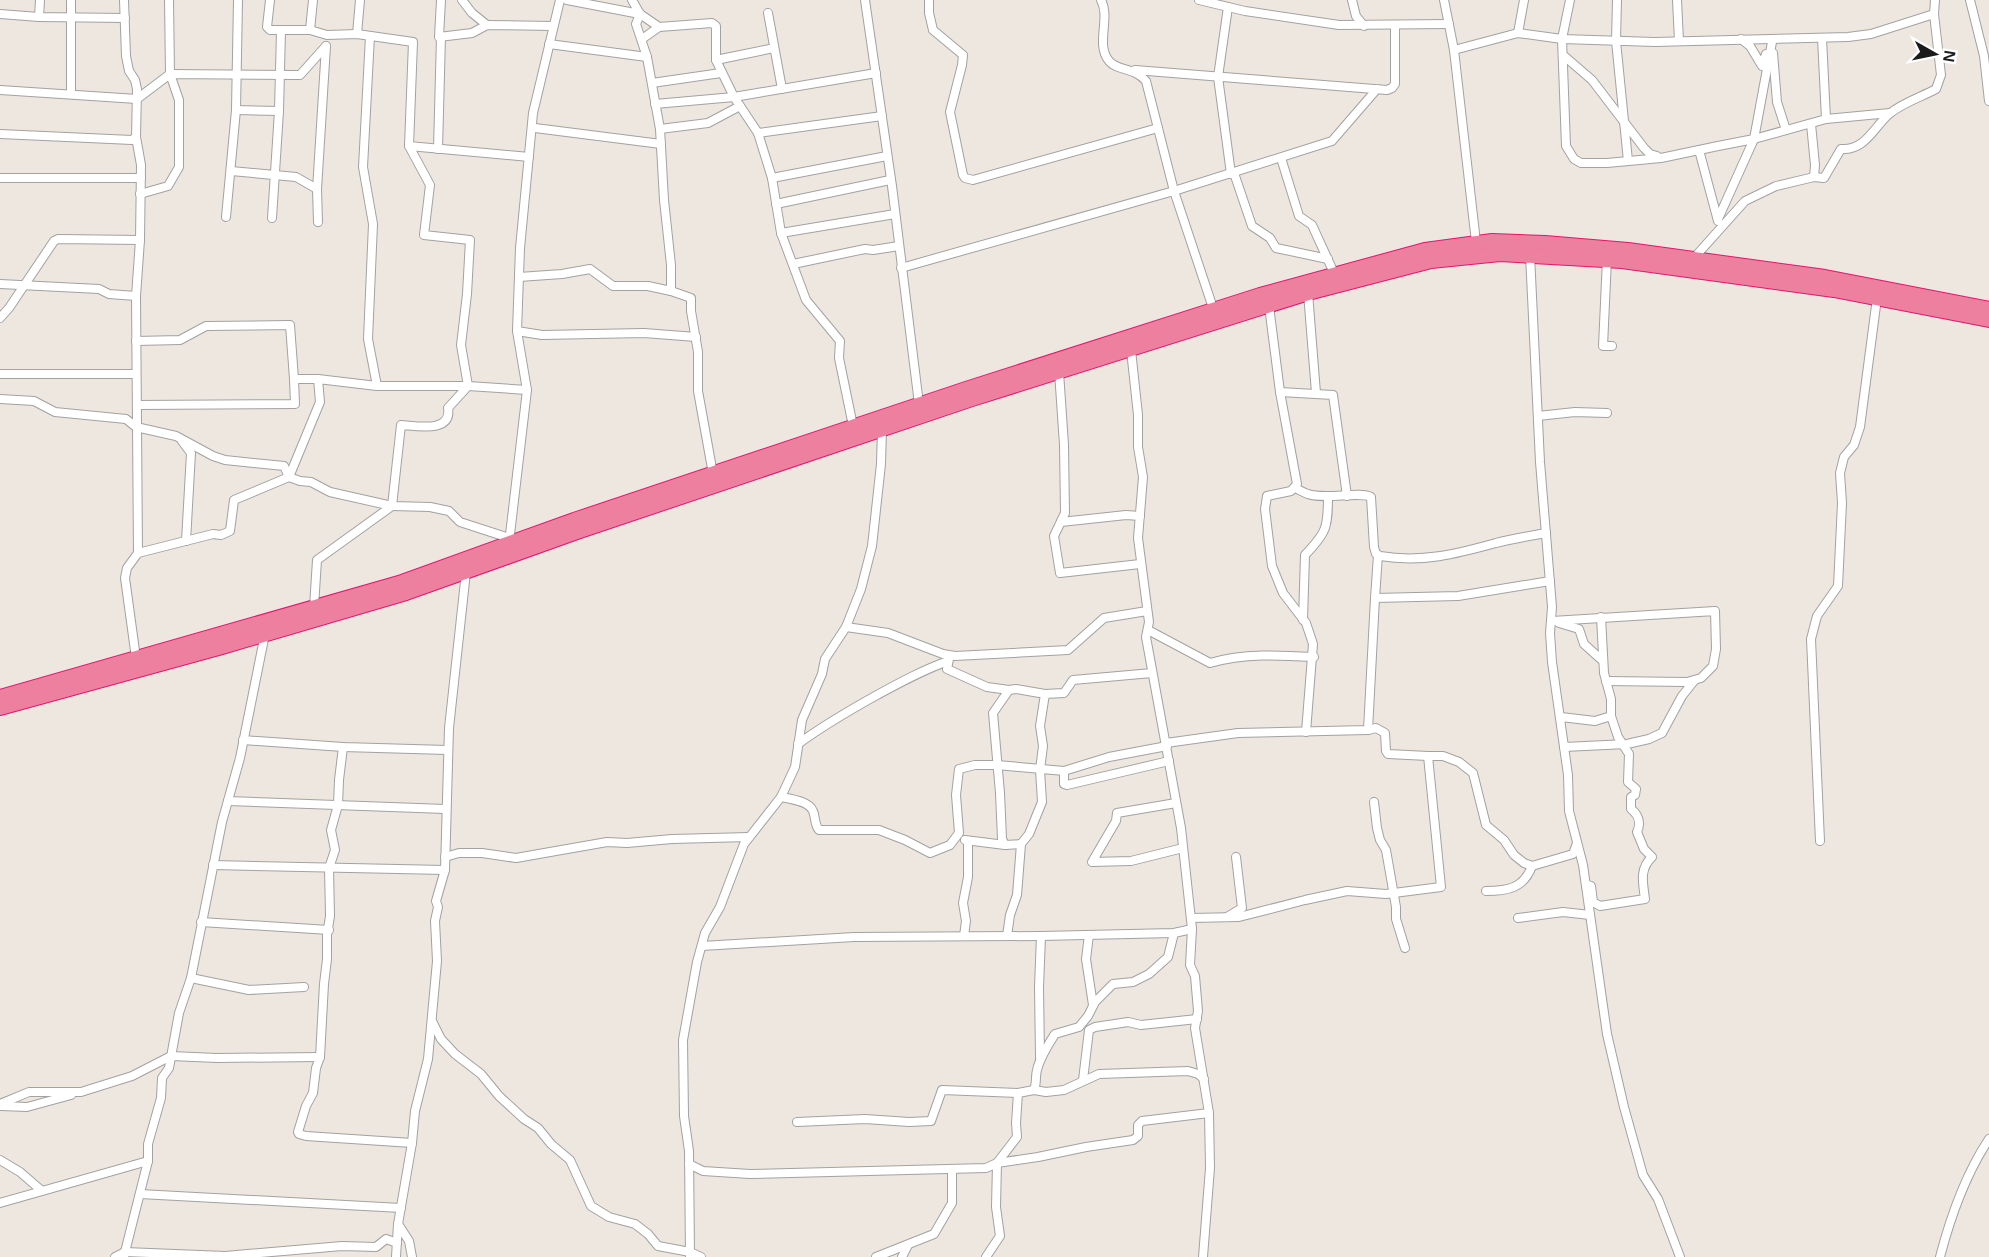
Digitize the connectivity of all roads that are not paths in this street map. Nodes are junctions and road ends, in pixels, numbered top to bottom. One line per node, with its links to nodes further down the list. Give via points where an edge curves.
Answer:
1 (40, 0): 31 (street)
2 (71, 0): 32 (street)
3 (124, 0): 33 (street)
4 (170, 0): 64 (street)
5 (238, 0): 65 (street)
6 (270, 0): 40 (street, via 267,27)
7 (313, 0): 41 (street)
8 (360, 0): 43 (street)
9 (441, 0): 46 (street)
10 (462, 0): 35 (street)
11 (560, 0): 37 (street)
12 (567, 0): 29 (street)
13 (632, 0): 29 (street)
14 (865, 0): 63 (street)
15 (929, 0): 86 (street, via 933,30 963,55 950,112 965,178 973,180)
16 (1101, 0): 61 (street, via 1103,48 1108,60)
17 (1199, 0): 26 (street)
18 (1352, 0): 38 (street, via 1356,16)
19 (1444, 0): 34 (street)
20 (1524, 0): 42 (street)
21 (1570, 0): 49 (street)
22 (1617, 0): 52 (street)
23 (1677, 0): 53 (street)
24 (1935, 0): 30 (street)
25 (1970, 0): 75 (street, via 1984,56)
26 (1228, 7): 38 (street); 67 (street)
27 (768, 13): 56 (street)
28 (0, 14): 31 (street)
29 (640, 14): 39 (street); 48 (street, via 636,24)
30 (1934, 14): 47 (street, via 1871,34); 80 (street, via 1941,75 1936,89)
31 (39, 17): 32 (street)
32 (71, 17): 33 (street); 72 (street)
33 (125, 18): 74 (street, via 126,56)
34 (1449, 24): 36 (street); 57 (street)
35 (487, 25): 37 (street); 46 (street, via 472,33)
36 (1395, 25): 38 (street); 70 (street, via 1395,84 1388,90)
37 (553, 26): 54 (street)
38 (1364, 26)
39 (659, 27): 48 (street); 60 (street, via 712,23 716,26)
40 (281, 30): 41 (street); 66 (street)
41 (310, 30): 44 (street)
42 (1518, 33): 49 (street); 57 (street)
43 (357, 34): 44 (street); 45 (street)
44 (327, 35): 55 (street)
45 (370, 36): 94 (street, via 413,42); 152 (street, via 363,167 373,224 368,339)
46 (441, 36): 95 (street)
47 (1822, 38): 51 (street); 83 (street)
48 (642, 39): 59 (street)
49 (1562, 39): 52 (street); 58 (street)
50 (1742, 39): 51 (street); 51 (street, via 1762,66); 53 (street)
51 (1772, 40): 88 (street, via 1777,102); 92 (street)
52 (1616, 41): 53 (street); 82 (street)
53 (1679, 41)
54 (549, 44): 59 (street); 98 (street)
55 (326, 46): 66 (street, via 302,74); 110 (street)
56 (774, 48): 60 (street); 69 (street)
57 (1454, 50): 121 (street)
58 (1563, 56): 82 (street, via 1592,80); 101 (street, via 1569,152 1581,163)
59 (647, 57): 68 (street)
60 (716, 60): 62 (street)
61 (1132, 70): 67 (street); 86 (street, via 1146,81)
62 (720, 73): 68 (street); 73 (street)
63 (876, 73): 69 (street); 81 (street)
64 (170, 74): 65 (street); 74 (street); 112 (street, via 179,100 179,167 168,186)
65 (237, 74): 66 (street); 78 (street)
66 (280, 75): 79 (street)
67 (1218, 77): 70 (street); 103 (street)
68 (652, 83): 76 (street)
69 (782, 89): 73 (street)
70 (1377, 89): 99 (street, via 1332,141)
71 (0, 90): 72 (street)
72 (70, 94): 74 (street)
73 (734, 97): 76 (street); 77 (street)
74 (137, 99): 91 (street)
75 (1989, 101)
76 (655, 104): 87 (street)
77 (740, 106): 87 (street, via 708,123); 89 (street)
78 (236, 110): 79 (street); 102 (street)
79 (279, 111): 104 (street)
80 (1890, 113): 83 (street); 105 (street, via 1859,146 1841,149 1824,178)
81 (882, 116): 89 (street); 97 (street)
82 (1624, 120): 100 (street, via 1650,154); 101 (street)
83 (1826, 120): 84 (street)
84 (1811, 124): 88 (street); 105 (street)
85 (535, 128): 93 (street)
86 (1158, 128): 111 (street)
87 (660, 129): 93 (street)
88 (1786, 130): 92 (street)
89 (758, 133): 108 (street)
90 (0, 134): 91 (street, via 132,141)
91 (136, 137): 107 (street)
92 (1754, 139): 96 (street); 118 (street)
93 (661, 144): 133 (street)
94 (409, 146): 95 (street); 153 (street, via 430,185 424,235 470,240 461,345)
95 (438, 149): 98 (street)
96 (1700, 150): 100 (street); 118 (street)
97 (887, 156): 108 (street); 109 (street)
98 (529, 157): 130 (street)
99 (1281, 158): 103 (street); 124 (street, via 1299,216 1312,225)
100 (1661, 158): 101 (street)
101 (1628, 161)
102 (231, 171): 104 (street); 115 (street)
103 (1233, 174): 111 (street); 124 (street, via 1252,226 1270,238 1276,248)
104 (275, 175): 110 (street, via 296,177); 116 (street)
105 (1814, 177): 118 (street, via 1754,195)
106 (0, 178): 107 (street)
107 (141, 178): 112 (street)
108 (772, 178): 113 (street)
109 (890, 180): 113 (street); 114 (street)
110 (318, 189): 117 (street)
111 (1174, 191): 128 (street); 139 (street)
112 (140, 194): 120 (street)
113 (776, 204): 119 (street)
114 (895, 214): 119 (street); 122 (street)
115 (226, 217)
116 (272, 218)
117 (318, 222)
118 (1719, 223): 125 (street)
119 (781, 233): 127 (street)
120 (140, 240): 132 (street, via 58,239); 135 (street)
121 (1476, 242): 125 (highway, via 1545,243); 129 (highway)
122 (899, 246): 127 (street); 128 (street)
123 (1530, 255): 126 (highway); 134 (highway, via 1484,254 1431,261); 161 (street)
124 (1328, 259): 129 (street)
125 (1694, 259): 138 (highway, via 1825,277)
126 (1607, 260): 136 (highway); 145 (street, via 1603,346)
127 (793, 264): 162 (street, via 806,300 840,341 838,358)
128 (902, 268): 159 (street)
129 (1334, 273): 139 (highway)
130 (519, 277): 133 (street, via 590,269 613,286 648,286); 142 (street)
131 (0, 284): 132 (street)
132 (24, 285): 135 (street, via 99,289 109,294); 140 (street)
133 (671, 291): 143 (street, via 691,298)
134 (1308, 293): 137 (highway); 156 (street)
135 (136, 296): 144 (street)
136 (1877, 298): 141 (highway); 226 (street, via 1860,427 1840,473 1838,586 1817,616 1811,639)
137 (1269, 306): 139 (highway); 155 (street)
138 (1989, 309)
139 (1215, 316): 146 (highway); 159 (highway)
140 (0, 318)
141 (1989, 320)
142 (517, 331): 143 (street); 154 (street)
143 (696, 338): 166 (street, via 698,391)
144 (136, 341): 149 (street); 150 (street, via 180,340 206,326 290,325)
145 (1612, 346)
146 (1131, 350): 147 (highway); 172 (street, via 1143,477)
147 (1059, 372): 164 (highway); 173 (street, via 1065,513)
148 (0, 374): 149 (street)
149 (136, 374): 158 (street)
150 (294, 379): 151 (street); 158 (street, via 295,404)
151 (318, 379): 152 (street); 167 (street, via 320,402)
152 (377, 386): 153 (street)
153 (468, 387): 154 (street); 171 (street, via 448,408 446,422 401,425)
154 (527, 390): 176 (street)
155 (1280, 392): 156 (street); 168 (street)
156 (1316, 393): 170 (street, via 1333,394)
157 (0, 399): 163 (street, via 34,401 55,412 126,420)
158 (137, 405): 163 (street)
159 (919, 405): 162 (highway)
160 (1607, 413): 161 (street)
161 (1538, 416): 174 (street)
162 (853, 426): 166 (highway)
163 (136, 427): 165 (street); 177 (street)
164 (882, 429): 180 (highway); 188 (street, via 872,546)
165 (176, 436): 167 (street, via 225,460 284,466); 175 (street, via 192,453)
166 (713, 474): 176 (highway)
167 (289, 477): 171 (street, via 330,492); 175 (street, via 234,500 230,531)
168 (1295, 488): 169 (street, via 1310,495); 186 (street, via 1267,496 1265,508 1272,566 1283,593)
169 (1328, 496): 170 (street); 186 (street, via 1328,521 1322,537 1305,555)
170 (1347, 496): 178 (street, via 1371,497 1374,547)
171 (392, 506): 176 (street, via 442,509 453,513 460,522); 183 (street, via 317,560)
172 (1140, 516): 173 (street); 179 (street)
173 (1061, 522): 179 (street, via 1054,536 1060,573)
174 (1546, 533): 178 (street, via 1457,554 1405,558); 181 (street)
175 (186, 541): 177 (street)
176 (509, 541): 183 (highway, via 409,579)
177 (138, 553): 192 (street, via 125,578)
178 (1378, 555): 182 (street)
179 (1140, 564): 184 (street)
180 (466, 572): 190 (highway); 212 (street)
181 (1550, 581): 182 (street, via 1458,596); 187 (street)
182 (1375, 598): 204 (street)
183 (314, 607): 192 (highway)
184 (1147, 611): 189 (street); 193 (street, via 1104,618 1068,650)
185 (1601, 617): 187 (street); 194 (street); 196 (street, via 1715,611 1713,666)
186 (1303, 620): 191 (street, via 1314,644)
187 (1552, 621): 194 (street, via 1579,629 1584,644); 203 (street, via 1552,662)
188 (846, 627): 193 (street, via 888,633); 207 (street, via 825,659 802,720)
189 (1148, 630): 191 (street, via 1210,663 1228,657 1261,655); 195 (street)
190 (266, 634): 201 (highway); 206 (street)
191 (1314, 657): 205 (street)
192 (136, 658): 200 (highway)
193 (949, 658): 198 (street, via 947,669 987,687); 207 (street, via 854,706)
194 (1604, 661): 197 (street)
195 (1152, 673): 199 (street, via 1073,680 1064,693); 209 (street)
196 (1694, 680): 197 (street); 208 (street, via 1662,733 1649,740)
197 (1606, 681): 202 (street)
198 (1009, 690): 199 (street); 215 (street, via 993,713)
199 (1045, 694): 216 (street)
200 (0, 697)
201 (0, 708)
202 (1611, 716): 203 (street, via 1595,722); 208 (street)
203 (1561, 717): 211 (street)
204 (1368, 730): 205 (street); 213 (street, via 1376,728 1385,733 1388,754)
205 (1306, 732): 209 (street, via 1238,734)
206 (243, 740): 210 (street); 219 (street)
207 (798, 744): 218 (street, via 795,767)
208 (1623, 744): 211 (street); 238 (street, via 1629,754 1628,782 1636,789 1631,809 1637,816 1644,849 1652,857 1642,875 1645,899 1600,906 1593,902 1591,886)
209 (1167, 745): 214 (street); 217 (street)
210 (344, 747): 212 (street); 222 (street)
211 (1564, 747): 228 (street, via 1569,811)
212 (447, 750): 223 (street)
213 (1428, 756): 235 (street, via 1443,756 1473,772 1486,825 1514,855); 240 (street, via 1441,887)
214 (1169, 761): 217 (street, via 1067,785); 221 (street)
215 (998, 765): 216 (street); 224 (street, via 959,769); 230 (street)
216 (1040, 770): 217 (street); 229 (street, via 1042,802)
217 (1064, 771)
218 (781, 797): 224 (street, via 810,807 819,830 879,830 930,853 950,844); 225 (street)
219 (228, 801): 222 (street); 234 (street)
220 (1374, 802): 240 (street)
221 (1176, 803): 231 (street); 231 (street, via 1117,813 1092,862 1131,861)
222 (338, 805): 223 (street); 236 (street, via 332,830 335,850)
223 (445, 809): 232 (street)
224 (959, 833): 227 (street)
225 (749, 837): 232 (street, via 607,842 516,858 471,853); 253 (street)
226 (1820, 841)
227 (968, 842): 230 (street); 250 (street)
228 (1577, 843): 235 (street, via 1573,854); 238 (street)
229 (1021, 844): 230 (street); 251 (street, via 1017,895)
230 (1005, 845)
231 (1183, 848): 242 (street)
232 (445, 857): 237 (street)
233 (1236, 857): 243 (street, via 1242,908)
234 (213, 865): 236 (street); 245 (street)
235 (1532, 866): 239 (street, via 1528,878 1514,888)
236 (329, 868): 237 (street); 247 (street)
237 (445, 870): 259 (street, via 436,901 437,961)
238 (1586, 885): 241 (street)
239 (1486, 891)
240 (1392, 893): 243 (street, via 1347,891); 254 (street)
241 (1590, 915): 244 (street, via 1563,912); 298 (street, via 1607,1034 1632,1139 1643,1175 1658,1199)
242 (1191, 918): 243 (street); 246 (street)
243 (1226, 918)
244 (1518, 918)
245 (201, 922): 247 (street); 255 (street)
246 (1192, 929): 248 (street); 258 (street, via 1190,965 1195,976)
247 (328, 930): 261 (street)
248 (1174, 933): 249 (street); 257 (street, via 1168,957 1149,974 1133,982 1113,984)
249 (1089, 935): 252 (street); 257 (street, via 1086,959)
250 (964, 936): 251 (street); 253 (street, via 854,937)
251 (1007, 936): 252 (street)
252 (1041, 936): 262 (street)
253 (702, 946): 276 (street, via 683,1040)
254 (1405, 948)
255 (191, 978): 256 (street, via 249,990); 260 (street)
256 (304, 987)
257 (1093, 1005): 262 (street, via 1079,1027 1055,1034)
258 (1197, 1018): 263 (street, via 1195,1028); 264 (street, via 1141,1025 1128,1022 1089,1030)
259 (432, 1019): 272 (street); 287 (street, via 441,1039 455,1054 570,1160 591,1206 609,1217 635,1224 658,1246)
260 (171, 1056): 261 (street); 266 (street, via 132,1076); 274 (street, via 162,1078)
261 (320, 1057): 272 (street, via 299,1134)
262 (1040, 1063): 265 (street)
263 (1204, 1079): 264 (street, via 1188,1071 1099,1074); 269 (street)
264 (1083, 1080): 265 (street, via 1064,1090)
265 (1034, 1090): 267 (street)
266 (81, 1092): 268 (street, via 27,1107); 268 (street, via 29,1092)
267 (1018, 1093): 270 (street, via 942,1090 931,1120); 275 (street, via 1017,1137)
268 (0, 1105)
269 (1209, 1113): 275 (street, via 1142,1121 1133,1140); 297 (street, via 1210,1168)
270 (797, 1122)
271 (1989, 1139): 299 (street, via 1974,1161 1952,1214)
272 (412, 1143): 283 (street)
273 (0, 1160): 280 (street)
274 (148, 1161): 280 (street); 281 (street)
275 (997, 1163): 277 (street, via 986,1168); 296 (street, via 1000,1236)
276 (689, 1164): 278 (street); 279 (street)
277 (952, 1169): 278 (street, via 750,1174); 286 (street, via 952,1203 941,1225 934,1234)
278 (703, 1171): 279 (street)
279 (689, 1183): 287 (street)
280 (42, 1191): 282 (street)
281 (140, 1194): 283 (street); 288 (street)
282 (0, 1203)
283 (401, 1208): 284 (street)
284 (398, 1224): 285 (street); 292 (street, via 409,1241)
285 (397, 1243): 289 (street, via 386,1239 376,1247 342,1246); 291 (street)
286 (908, 1245): 294 (street); 295 (street)
287 (690, 1254): 293 (street)
288 (127, 1255): 289 (street); 290 (street)
289 (225, 1256)
290 (115, 1257)
291 (396, 1257)
292 (412, 1257)
293 (701, 1257)
294 (876, 1257)
295 (902, 1257)
296 (986, 1257)
297 (1203, 1257)
298 (1680, 1257)
299 (1940, 1257)

